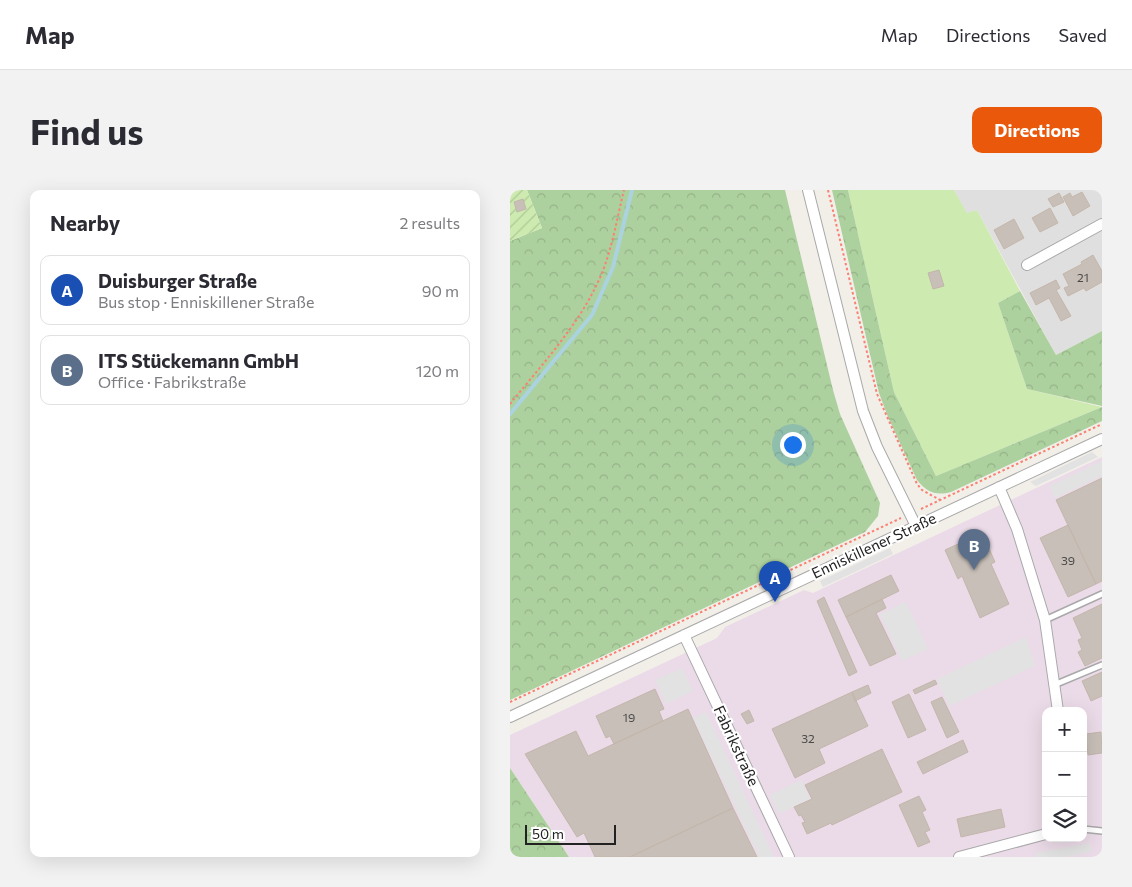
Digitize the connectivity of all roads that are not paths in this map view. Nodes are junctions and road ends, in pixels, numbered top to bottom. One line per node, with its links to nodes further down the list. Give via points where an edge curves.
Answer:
1 (808, 190): 6 (street, via 862,411)
2 (1102, 224): 3 (street)
3 (1027, 265)
4 (1102, 439): 5 (street, Enniskillener Straße)
5 (999, 487): 6 (street, Enniskillener Straße); 8 (street, via 1020,538)
6 (916, 526): 9 (street, Enniskillener Straße)
7 (1102, 594): 8 (lane)
8 (1045, 620): 11 (street)
9 (684, 635): 13 (street, Enniskillener Straße); 17 (street, Fabrikstraße)
10 (1102, 665): 11 (lane)
11 (1054, 684): 12 (street)
12 (1057, 707)
13 (510, 717)
14 (1087, 829): 15 (lane)
15 (1102, 831)
16 (1042, 835): 18 (street)
17 (789, 857)
18 (959, 857)

